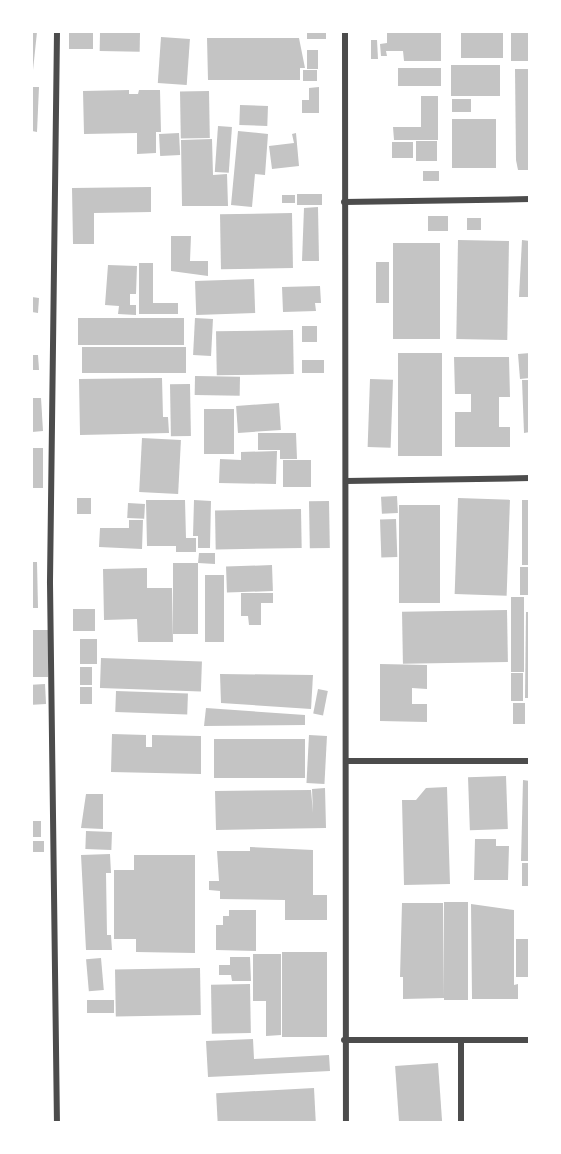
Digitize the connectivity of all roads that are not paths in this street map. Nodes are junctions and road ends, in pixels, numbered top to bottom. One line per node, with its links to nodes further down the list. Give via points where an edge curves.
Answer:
1 (57, 32): 12 (street, via 50,583)
2 (345, 32): 4 (street)
3 (530, 199): 4 (street)
4 (344, 202): 6 (street)
5 (530, 478): 6 (street)
6 (346, 481): 7 (street)
7 (346, 761): 8 (street); 9 (street)
8 (530, 761)
9 (344, 1040): 11 (street); 13 (street)
10 (530, 1040): 11 (street)
11 (461, 1041): 14 (street)
12 (57, 1122)
13 (346, 1122)
14 (461, 1122)

